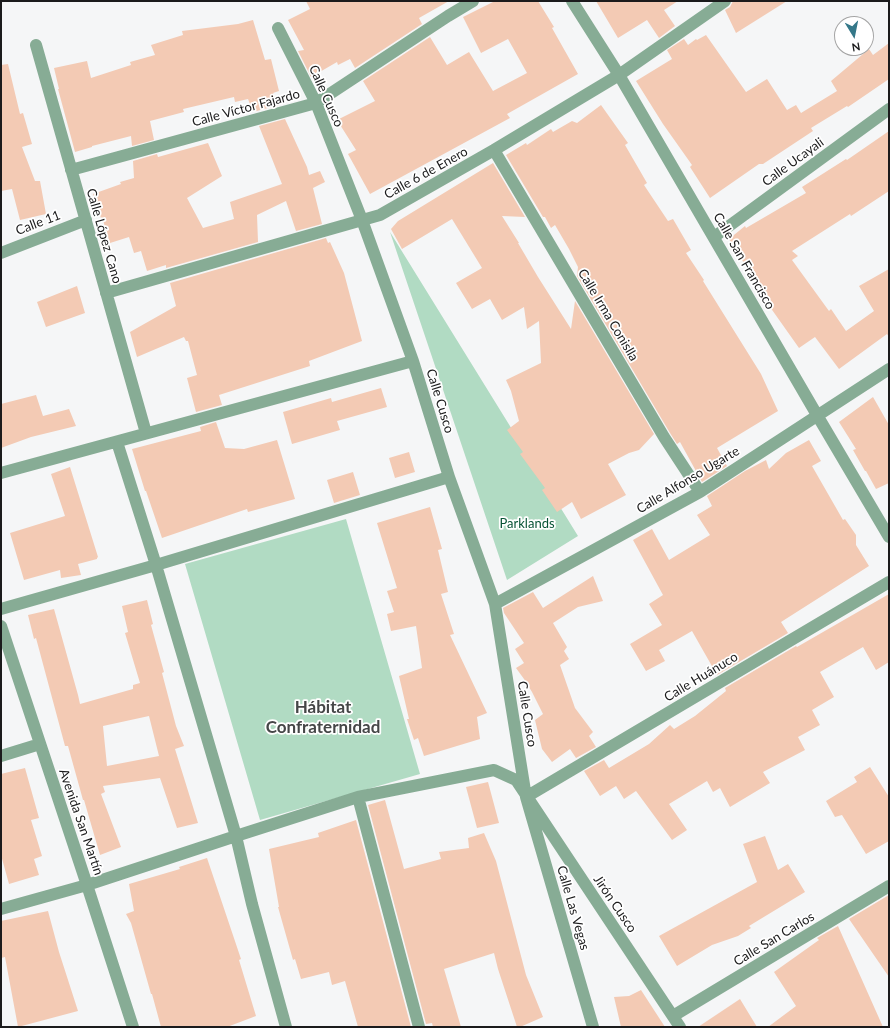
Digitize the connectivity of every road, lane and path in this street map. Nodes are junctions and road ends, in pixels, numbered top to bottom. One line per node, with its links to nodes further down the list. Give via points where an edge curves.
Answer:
1 (473, 1): 7 (street, Calle Víctor Fajardo)
2 (572, 1): 6 (street, Calle San Francisco)
3 (725, 1): 6 (street, Calle 6 de Enero)
4 (278, 28): 7 (street, Calle Cusco)
5 (36, 45): 10 (street, Calle López Cano)
6 (619, 75): 9 (street, Calle 6 de Enero); 13 (street, Calle San Francisco)
7 (316, 103): 10 (street, Calle Víctor Fajardo); 12 (street, Calle Cusco)
8 (889, 110): 13 (street, Calle Ucayali)
9 (494, 150): 12 (street, Calle 6 de Enero, via 380,215); 23 (street, Calle Irma Conislla, via 664,437)
10 (71, 170): 11 (street, Calle López Cano)
11 (86, 220): 14 (street, Calle 11); 15 (street, Calle López Cano)
12 (362, 220): 15 (street, Calle 6 de Enero); 16 (street, Calle Cusco)
13 (714, 237): 18 (street, Calle San Francisco)
14 (1, 253)
15 (106, 292): 19 (street, Calle López Cano)
16 (413, 361): 19 (street); 22 (street, Calle Cusco)
17 (889, 369): 18 (street, Calle Alfonso Ugarte)
18 (817, 415): 23 (street, Calle Alfonso Ugarte); 24 (street, Calle San Francisco)
19 (146, 433): 20 (street)
20 (117, 442): 21 (street); 25 (street)
21 (1, 473)
22 (450, 476): 25 (street); 27 (street, Calle Cusco)
23 (700, 492): 27 (street, Calle Alfonso Ugarte)
24 (889, 537)
25 (156, 565): 28 (street); 34 (street)
26 (889, 582): 33 (street, Calle Huánuco)
27 (495, 604): 33 (street, Calle Cusco)
28 (1, 609)
29 (1, 626): 30 (street, Avenida San Martín)
30 (40, 744): 31 (street); 35 (street, Avenida San Martín)
31 (1, 756)
32 (358, 797): 33 (street, via 494,770 516,780); 34 (street); 41 (street)
33 (526, 797): 38 (street, Jirón Cusco); 42 (street, Calle Las Vegas)
34 (236, 836): 35 (street); 40 (street)
35 (87, 885): 37 (street); 39 (street, Avenida San Martín)
36 (889, 886): 38 (street, Calle San Carlos)
37 (1, 909)
38 (673, 1016): 43 (street, Jirón Cusco)
39 (133, 1027)
40 (286, 1027)
41 (419, 1027)
42 (593, 1027)
43 (680, 1027)

